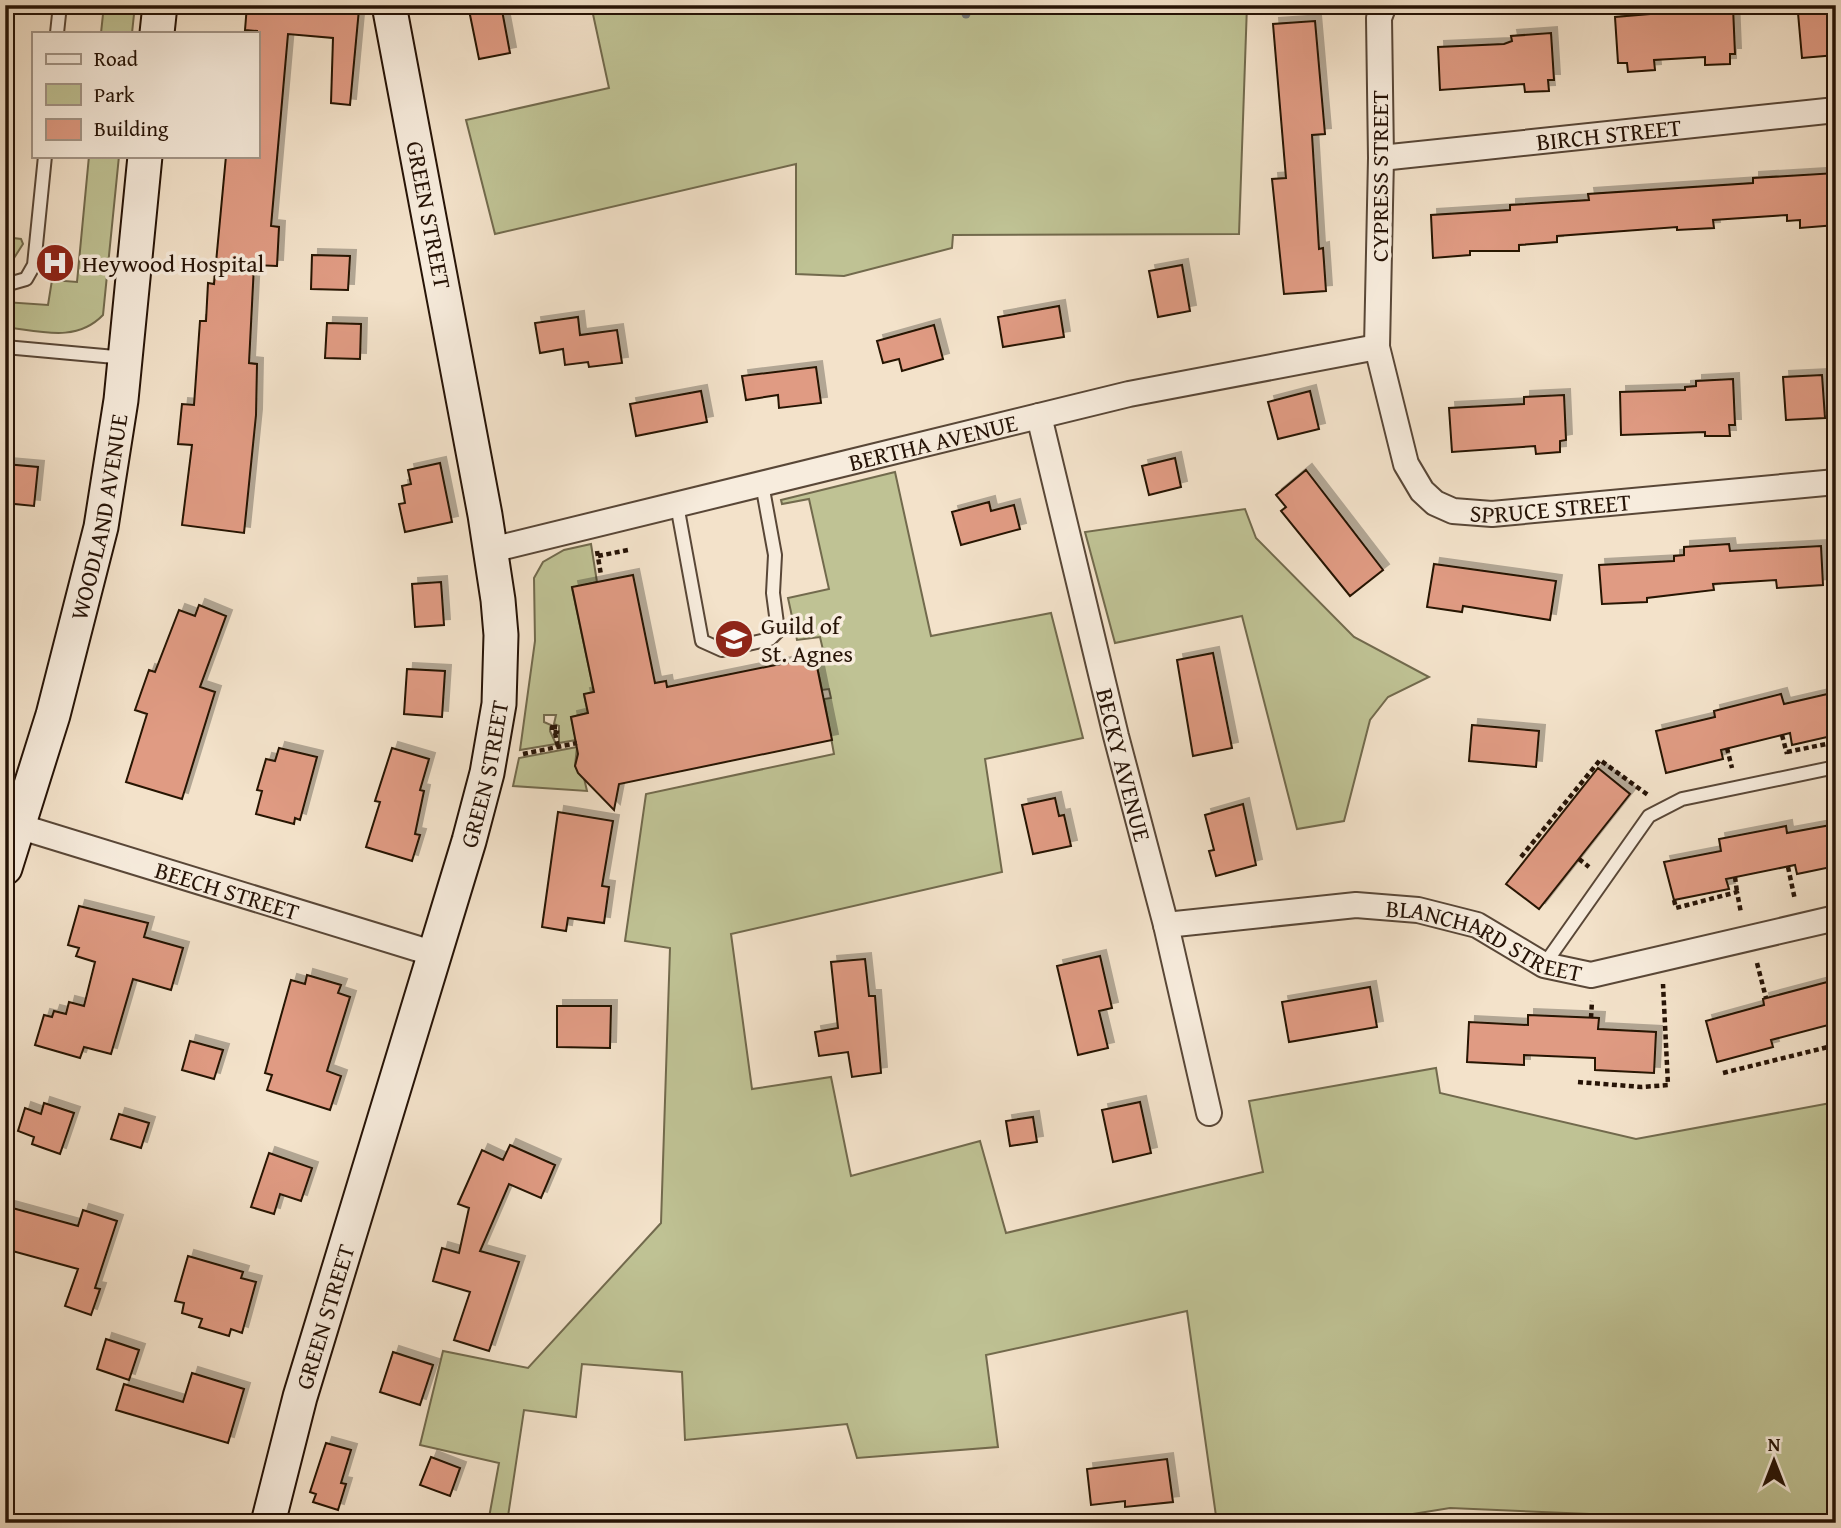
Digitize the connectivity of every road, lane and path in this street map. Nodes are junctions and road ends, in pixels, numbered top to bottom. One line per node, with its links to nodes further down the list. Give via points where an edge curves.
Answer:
1 (60, 5): 5 (lane)
2 (160, 5): 6 (street)
3 (389, 5): 20 (street, GREEN STREET)
4 (1384, 5): 10 (street, CYPRESS STREET, via 1379,18)
5 (57, 32)
6 (157, 32)
7 (1836, 110): 10 (street, BIRCH STREET)
8 (45, 158): 11 (lane, via 34,265 26,279)
9 (145, 158): 14 (street, WOODLAND AVENUE)
10 (1381, 158): 13 (street, CYPRESS STREET)
11 (5, 285)
12 (5, 347): 14 (lane)
13 (1377, 347): 15 (street, BERTHA AVENUE, via 1129,394); 16 (street, SPRUCE STREET, via 1406,464 1430,499 1453,511 1492,514)
14 (126, 358): 32 (street, WOODLAND AVENUE, via 101,527 53,715)
15 (1039, 416): 17 (street, BERTHA AVENUE); 39 (street, BECKY AVENUE)
16 (1836, 482)
17 (762, 485): 18 (street, BERTHA AVENUE); 18 (lane, via 775,555 778,631 770,639 722,650 702,641)
18 (677, 505): 20 (street, BERTHA AVENUE)
19 (595, 543): 22 (path)
20 (491, 550): 41 (street, GREEN STREET, via 501,635 494,739)
21 (628, 550): 22 (path)
22 (598, 556): 23 (path)
23 (601, 575)
24 (555, 733): 27 (path)
25 (1836, 742): 28 (path)
26 (577, 743): 27 (path)
27 (558, 747): 29 (path)
28 (1787, 752)
29 (520, 755)
30 (1836, 767): 31 (lane, via 1730,786)
31 (1664, 808): 33 (path, via 1600,760); 43 (lane, via 1649,816)
32 (18, 826): 34 (street, WOODLAND AVENUE); 41 (street, BEECH STREET)
33 (1521, 857)
34 (5, 868)
35 (1735, 877): 36 (path)
36 (1737, 892): 37 (path, via 1676,908); 40 (path)
37 (1674, 900)
38 (1836, 918): 40 (street, BLANCHARD STREET)
39 (1166, 925): 43 (street, BLANCHARD STREET, via 1356,905 1418,910 1477,925); 48 (street, BECKY AVENUE)
40 (1748, 939): 42 (street, BLANCHARD STREET); 44 (path)
41 (435, 954): 49 (street, GREEN STREET, via 300,1397)
42 (1658, 959): 43 (street, BLANCHARD STREET, via 1591,975); 47 (path, via 1665,992 1668,1085)
43 (1544, 965)
44 (1766, 998)
45 (1836, 1045): 46 (path)
46 (1723, 1073)
47 (1578, 1082)
48 (1209, 1113)
49 (268, 1523)

